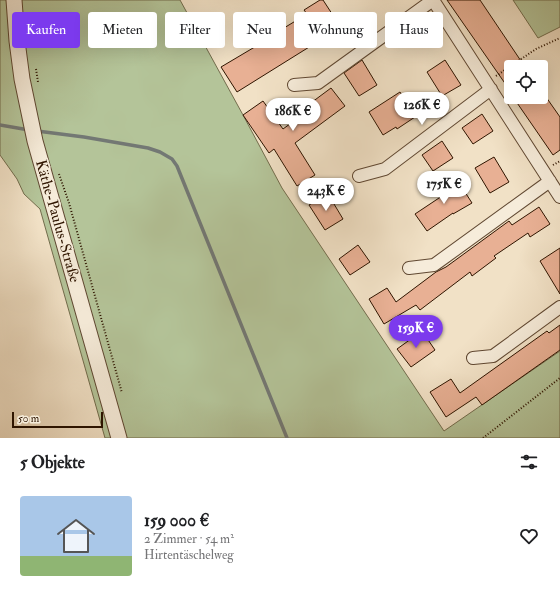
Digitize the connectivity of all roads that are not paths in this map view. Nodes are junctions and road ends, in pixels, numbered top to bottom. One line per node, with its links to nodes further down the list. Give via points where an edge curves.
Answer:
1 (14, 0): 11 (street, Käthe-Paulus-Straße, via 17,41 35,141)
2 (433, 0): 3 (street, via 318,83); 4 (street)
3 (294, 84)
4 (489, 86): 5 (street, via 385,169); 6 (street)
5 (359, 176)
6 (550, 181): 7 (street); 8 (street, via 434,265)
7 (560, 197)
8 (409, 268)
9 (560, 307): 10 (street, via 493,356)
10 (473, 358)
11 (120, 438)

